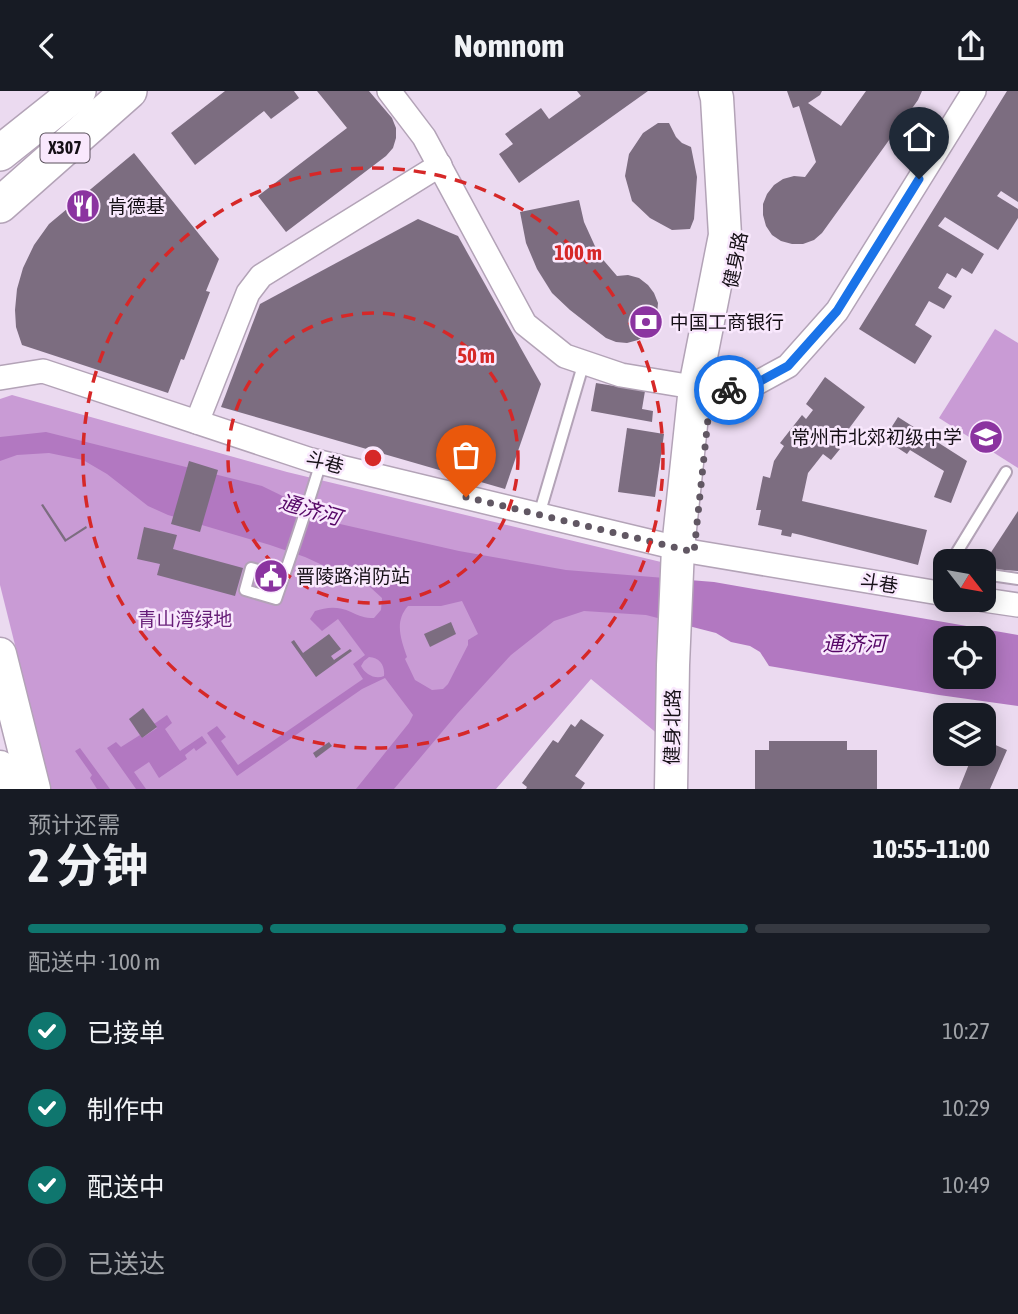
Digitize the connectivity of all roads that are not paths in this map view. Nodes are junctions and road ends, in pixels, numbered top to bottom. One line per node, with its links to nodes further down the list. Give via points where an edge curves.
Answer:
1 (78, 91): 7 (main road, X307)
2 (129, 91): 9 (main road, X307)
3 (389, 91): 8 (street)
4 (715, 91): 12 (main road, 健身路, via 726,235)
5 (735, 91): 12 (main road, 健身路, via 742,224)
6 (974, 91): 12 (street, via 837,311 788,366 742,391)
7 (0, 153)
8 (440, 165): 10 (street, via 525,324 565,356); 13 (street, via 261,276 248,293)
9 (0, 205)
10 (584, 362): 12 (street, via 621,375); 16 (lane)
11 (0, 378): 13 (street, 斗巷, via 43,371)
12 (703, 388): 18 (main road, 健身路)
13 (197, 422): 14 (street, 斗巷)
14 (321, 462): 16 (street, 斗巷); 20 (lane)
15 (1006, 472): 17 (lane)
16 (539, 515): 18 (street, 斗巷)
17 (959, 549)
18 (686, 550): 22 (street, 斗巷); 26 (main road, 健身路)
19 (996, 576): 21 (lane)
20 (284, 577)
21 (1018, 579)
22 (933, 592)
23 (996, 602): 24 (street)
24 (1018, 605)
25 (0, 655): 29 (main road)
26 (682, 669): 30 (main road, 健身北路); 31 (main road, 健身北路)
27 (0, 767): 28 (main road)
28 (5, 789)
29 (34, 789)
30 (671, 789)
31 (691, 789)

